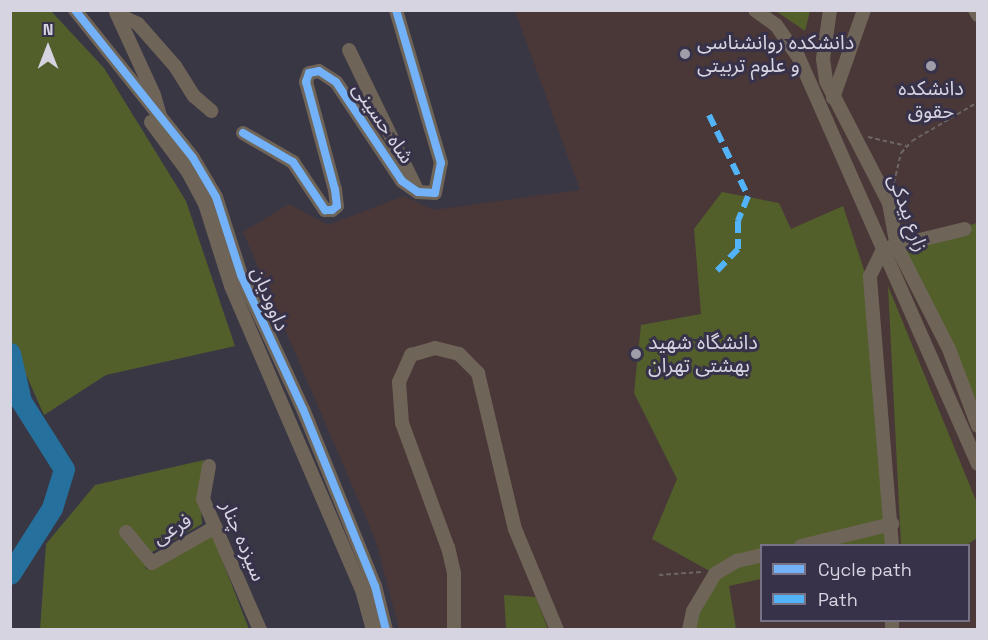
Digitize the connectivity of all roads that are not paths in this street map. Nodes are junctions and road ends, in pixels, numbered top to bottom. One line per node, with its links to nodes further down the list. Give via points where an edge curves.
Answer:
1 (66, 10): 13 (street, داوودیان)
2 (75, 10): 13 (street, داوودیان)
3 (396, 10): 15 (street, شاه حسینی, via 441,163 435,193)
4 (755, 10): 17 (street, زارع بیدکی, via 776,25 798,56)
5 (830, 10): 11 (street, زارع بیدکی, via 823,59)
6 (864, 10): 11 (street)
7 (975, 10): 9 (street)
8 (116, 12): 12 (street, via 138,24 175,66 194,96); 13 (street, via 154,95)
9 (977, 15)
10 (350, 50): 15 (street)
11 (833, 98): 17 (street, زارع بیدکی, via 889,203)
12 (211, 111)
13 (158, 125): 19 (street, داوودیان, via 193,158 216,197 241,275); 22 (street, داوودیان, via 205,204 231,285)
14 (243, 133): 15 (street, شاه حسینی, via 293,162 325,210 337,206 306,82 309,74 319,71 336,82 402,181)
15 (418, 192)
16 (965, 229): 17 (street)
17 (890, 248): 18 (street, زارع بیدکی, via 950,349); 20 (street, زارع بیدکی); 23 (street, via 869,285)
18 (978, 426)
19 (324, 460): 22 (street); 31 (street, داوودیان, via 375,586)
20 (978, 464)
21 (209, 466): 24 (street, سیزده چنار, via 203,499)
22 (312, 471): 30 (street, داوودیان, via 362,590)
23 (892, 524): 26 (street); 27 (street)
24 (215, 527): 25 (street, فرعی, via 153,562); 29 (street, سیزده چنار)
25 (126, 532)
26 (809, 544)
27 (892, 544)
28 (760, 555): 34 (street, via 737,561 715,574 693,611)
29 (260, 630)
30 (373, 630)
31 (386, 630)
32 (454, 630): 33 (street, via 450,557 402,423 399,382 411,355 435,348 459,354 478,373 515,529)
33 (557, 630)
34 (689, 630)

